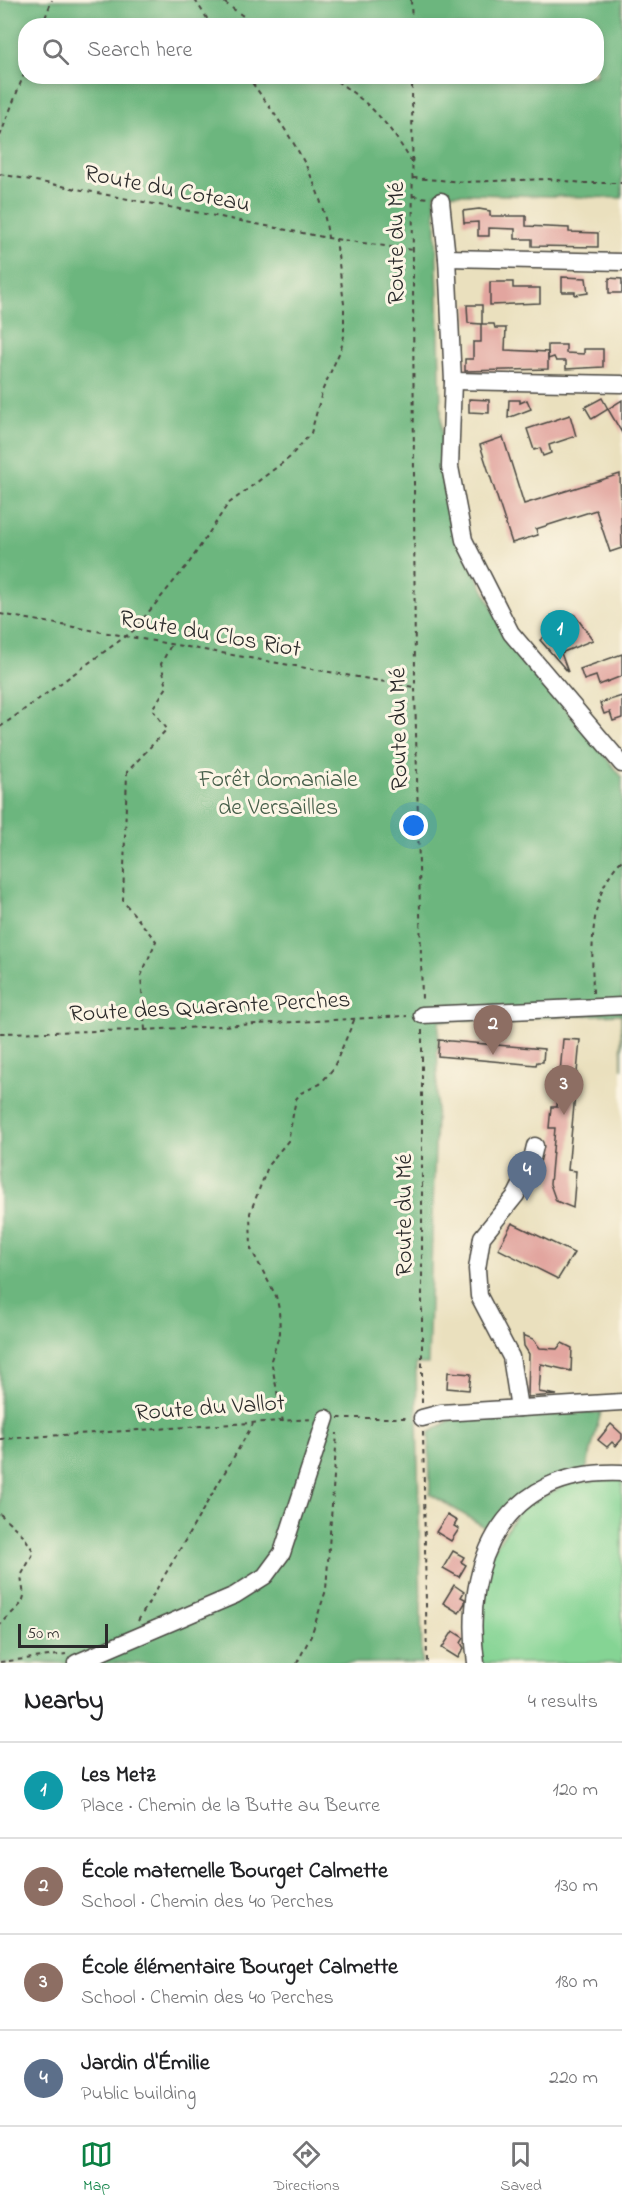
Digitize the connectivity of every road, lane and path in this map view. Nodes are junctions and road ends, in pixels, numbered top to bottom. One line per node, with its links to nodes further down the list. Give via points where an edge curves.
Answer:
1 (52, 0): 5 (path)
2 (195, 0): 6 (path)
3 (216, 0): 7 (path)
4 (411, 0): 8 (path)
5 (45, 18)
6 (207, 18)
7 (246, 18)
8 (412, 18)
9 (20, 84): 13 (path)
10 (252, 84): 19 (path, via 319,191)
11 (341, 84): 14 (path, via 379,114)
12 (412, 84): 14 (path, Route du Mé)
13 (0, 136)
14 (413, 165): 16 (path, Route du Mé)
15 (0, 174): 19 (path, Route du Coteau)
16 (413, 178): 17 (path); 21 (path, Route du Mé)
17 (622, 183)
18 (441, 201): 22 (street)
19 (328, 238): 20 (path, Route du Coteau)
20 (336, 239): 21 (path, Route du Coteau); 27 (path, via 344,336 311,434 289,458 228,504 153,610)
21 (413, 250): 29 (path, Route du Mé)
22 (447, 258): 23 (street); 24 (street)
23 (622, 262)
24 (453, 381): 25 (street); 31 (street, via 450,467 468,548 511,633)
25 (622, 384)
26 (0, 614): 27 (path, Route du Clos Riot)
27 (124, 638): 28 (path, Route du Clos Riot); 30 (path)
28 (171, 645): 29 (path, Route du Clos Riot); 37 (path, via 161,664 167,687 152,709 167,729 127,772 123,901 156,941 141,976)
29 (415, 687): 35 (path, Route du Mé)
30 (0, 727)
31 (622, 764)
32 (622, 860): 34 (path, via 610,872 592,931)
33 (622, 1006): 34 (street)
34 (594, 1007): 35 (street)
35 (422, 1015): 36 (path, Route des Quarante Perches); 43 (path, Route du Mé)
36 (355, 1018): 37 (path, Route des Quarante Perches); 44 (path, via 333,1069 320,1084 296,1099 288,1142 269,1164 250,1213 251,1249 279,1309 280,1333 271,1360)
37 (145, 1030): 38 (path, Route des Quarante Perches)
38 (0, 1034)
39 (535, 1146): 41 (street, via 516,1195 482,1237 477,1269 479,1296 511,1357)
40 (622, 1402): 41 (street)
41 (519, 1408): 43 (street, via 441,1413)
42 (333, 1418): 43 (path, Route du Vallot); 44 (path, Route du Vallot); 52 (street, via 282,1553 265,1576 235,1595); 54 (path, via 326,1590 311,1636)
43 (422, 1418)
44 (283, 1422): 45 (path, Route du Vallot)
45 (254, 1423): 47 (path, Route du Vallot); 51 (path)
46 (424, 1435): 55 (path)
47 (0, 1439)
48 (622, 1473): 56 (street, via 584,1475 549,1486 519,1503 508,1515 479,1569 473,1611)
49 (0, 1514): 50 (path, via 23,1535 34,1552 21,1576 22,1603)
50 (0, 1625)
51 (134, 1625)
52 (73, 1658): 53 (path)
53 (0, 1662)
54 (297, 1663)
55 (427, 1663)
56 (476, 1663)

